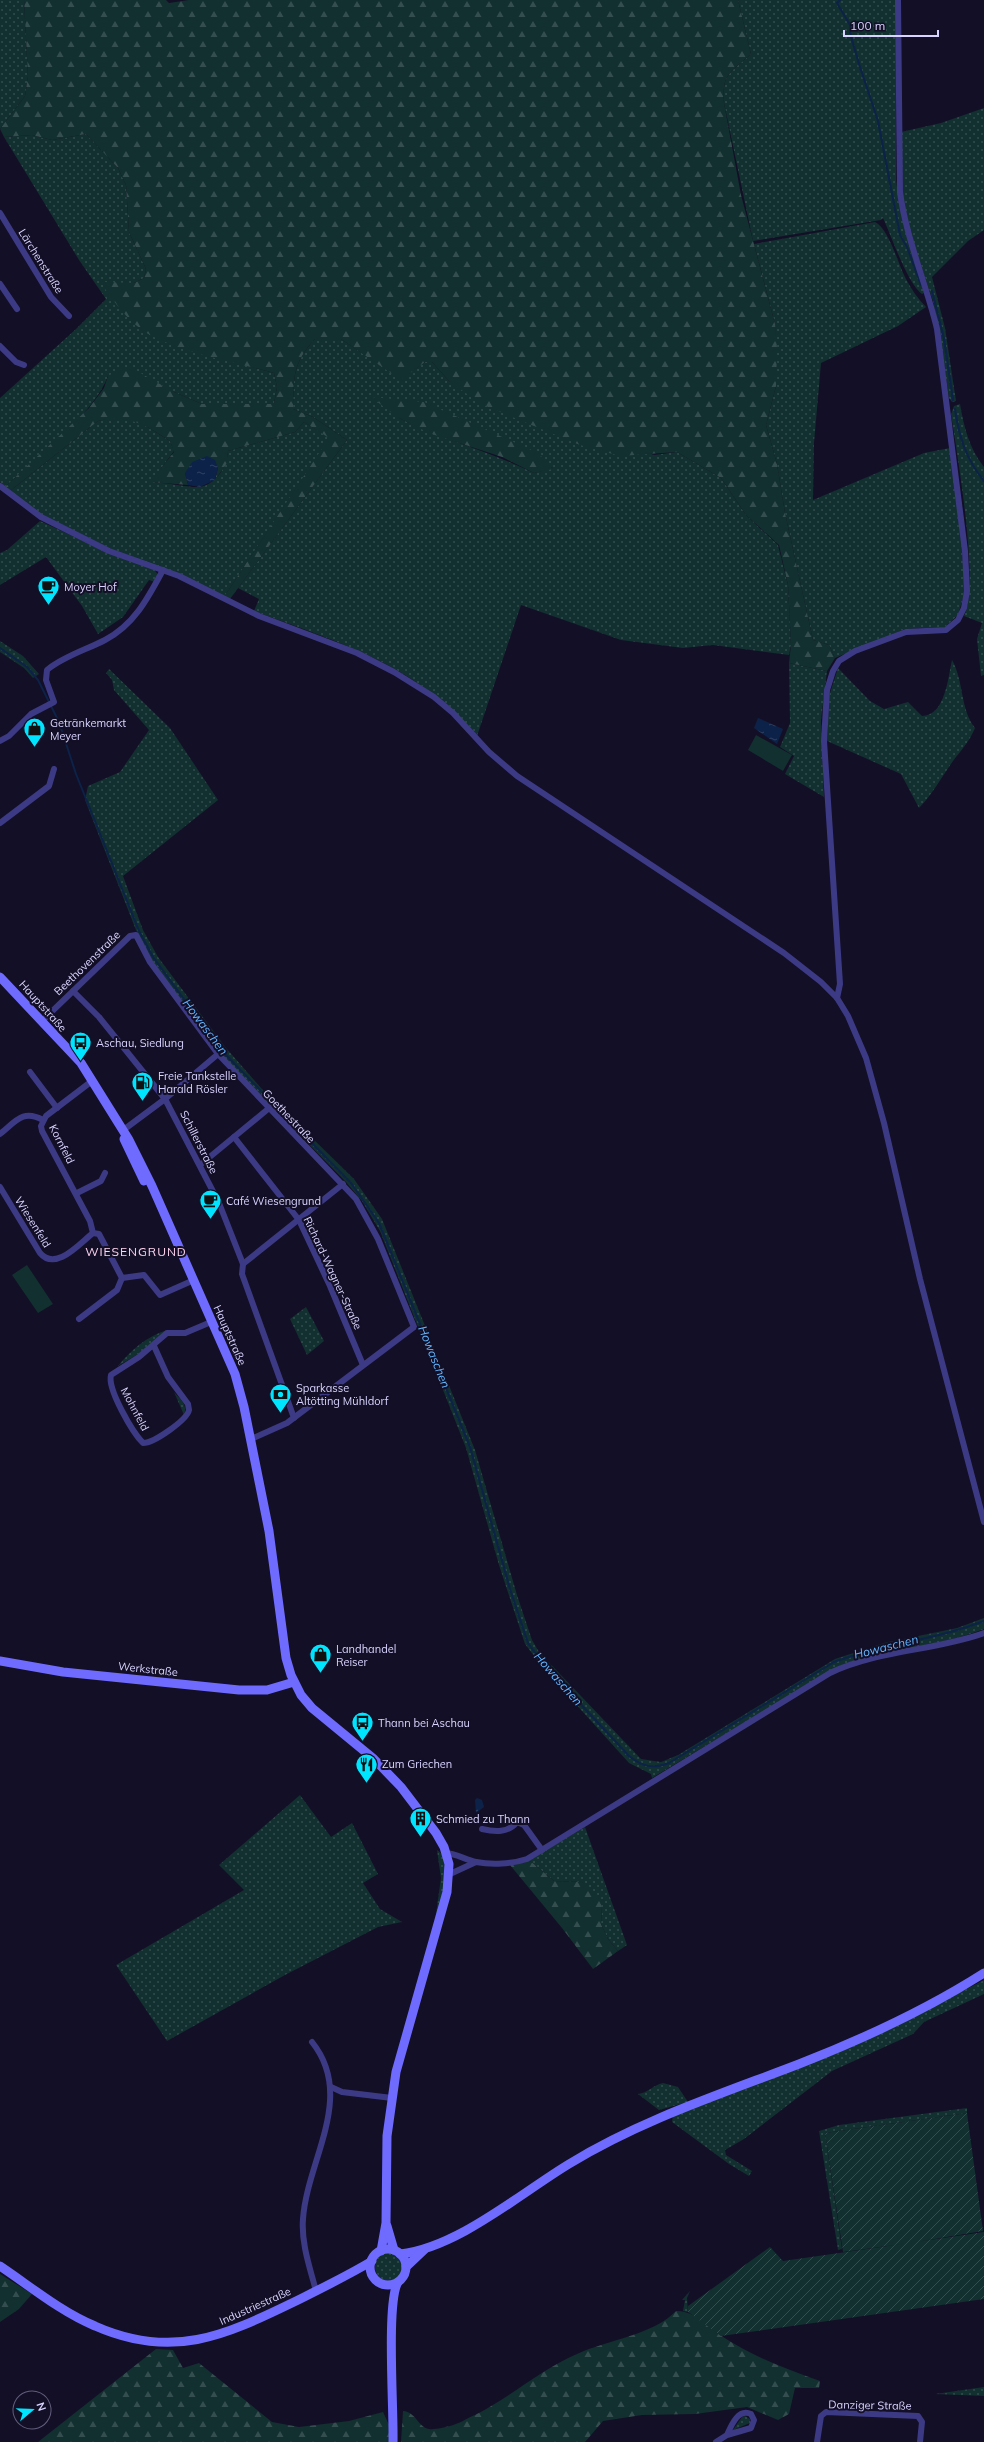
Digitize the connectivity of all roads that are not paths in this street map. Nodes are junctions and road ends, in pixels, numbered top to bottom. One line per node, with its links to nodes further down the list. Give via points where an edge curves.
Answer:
1 (898, 0): 16 (street, via 900,192 904,217 929,294 938,335 965,552 967,590 962,614 955,624 946,630 906,632 855,651 839,661 830,680 824,741 840,984)
2 (0, 213): 5 (street, Lärchenstraße, via 51,297)
3 (0, 284): 4 (street)
4 (16, 309)
5 (69, 316)
6 (0, 346): 7 (street, via 16,362)
7 (24, 365)
8 (0, 486): 9 (street, via 41,517 109,551)
9 (163, 570): 10 (street, via 147,601 126,625 105,640 47,670 46,680 54,702 31,714 9,736); 16 (street, via 259,616 357,653 416,685 453,713 489,752 517,776 784,954 821,982)
10 (0, 741)
11 (54, 769): 12 (street, via 49,786)
12 (0, 823)
13 (130, 936): 15 (street, Beethovenstraße); 18 (street, Goethestraße, via 136,935 155,968)
14 (0, 978): 17 (main road, Hauptstraße)
15 (72, 991): 17 (street, Beethovenstraße); 21 (street, Schillerstraße, via 98,1017)
16 (837, 998): 46 (street, via 857,1037 872,1079 920,1279)
17 (41, 1022): 20 (main road, Hauptstraße, via 80,1071)
18 (218, 1054): 21 (street); 23 (street, Goethestraße)
19 (30, 1072): 22 (street, Kornfeld)
20 (92, 1081): 22 (street, Kornfeld); 25 (main road, Hauptstraße)
21 (165, 1099): 25 (street); 28 (street, Schillerstraße)
22 (57, 1108): 24 (street, Kornfeld)
23 (268, 1109): 27 (street); 30 (street, Goethestraße)
24 (43, 1120): 26 (street, via 33,1115 23,1116); 32 (street, Kornfeld, via 42,1131)
25 (122, 1131): 39 (main road, Hauptstraße, via 135,1150)
26 (0, 1134)
27 (234, 1137): 28 (street); 33 (street, Richard-Wagner-Straße)
28 (200, 1165): 37 (street, Schillerstraße)
29 (105, 1174): 32 (street, via 101,1181)
30 (343, 1184): 33 (street); 43 (street, Goethestraße, via 356,1199 370,1223 414,1327)
31 (0, 1187): 35 (street, Wiesenfeld)
32 (76, 1194): 34 (street, Kornfeld, via 90,1221)
33 (298, 1220): 37 (street); 43 (street, Richard-Wagner-Straße, via 330,1286)
34 (93, 1233): 35 (street, Wiesenfeld, via 56,1260 42,1256); 38 (street, Kornfeld, via 99,1234)
35 (31, 1238): 36 (street)
36 (24, 1242)
37 (243, 1264): 44 (street, Schillerstraße, via 242,1274)
38 (122, 1278): 39 (street, via 144,1275 160,1295); 40 (street, via 117,1290)
39 (194, 1280): 41 (main road, Hauptstraße)
40 (79, 1320)
41 (211, 1322): 42 (street, Mohnfeld, via 185,1333 169,1332); 45 (main road, Hauptstraße, via 238,1384)
42 (154, 1346): 42 (street, Mohnfeld, via 114,1373 110,1381 122,1410 143,1443 154,1440 183,1420 189,1410 188,1404 163,1368)
43 (363, 1365): 44 (street)
44 (294, 1418): 45 (street, via 280,1428)
45 (251, 1439): 49 (main road, Hauptstraße, via 276,1572 286,1658)
46 (984, 1522)
47 (984, 1633): 51 (street, via 946,1645 864,1661 836,1671)
48 (0, 1661): 49 (main road, Werkstraße, via 63,1672 239,1690 267,1690)
49 (294, 1682): 52 (main road, Hauptstraße, via 312,1708 360,1746 401,1787 436,1832)
50 (482, 1829): 51 (street, via 505,1831 517,1822 524,1825)
51 (542, 1850): 53 (street, via 519,1861)
52 (446, 1853): 53 (street, via 458,1854); 54 (main road, Hauptstraße)
53 (476, 1862): 54 (street)
54 (450, 1874): 58 (main road, via 400,2056)
55 (984, 1973): 60 (main road, via 929,2005 848,2044 626,2132 568,2164 467,2229)
56 (312, 2042): 57 (street, via 324,2061)
57 (331, 2087): 58 (street, via 342,2092); 70 (street, via 327,2119 303,2219 306,2249)
58 (392, 2098): 59 (main road, via 386,2156)
59 (386, 2223): 61 (main road); 62 (main road)
60 (427, 2248): 62 (main road); 65 (main road)
61 (382, 2251): 62 (main road); 63 (main road)
62 (397, 2252): 65 (main road)
63 (372, 2261): 66 (main road); 67 (main road, Industriestraße)
64 (0, 2266): 70 (main road, Industriestraße, via 94,2326 129,2338 164,2342 192,2341 224,2334)
65 (406, 2267): 68 (main road, via 405,2274)
66 (373, 2275): 67 (main road, Industriestraße, via 363,2273); 69 (main road)
67 (343, 2277): 70 (main road, Industriestraße)
68 (398, 2282): 69 (main road); 71 (main road)
69 (382, 2284): 71 (main road, via 388,2294)
70 (316, 2291)
71 (391, 2320): 73 (main road)
72 (727, 2435): 72 (street, via 751,2428 754,2420 751,2414 740,2415); 74 (street)
73 (393, 2442)
74 (716, 2442)
75 (817, 2442): 76 (street, Danziger Straße, via 821,2416 826,2412 918,2416 922,2422)
76 (920, 2442)

